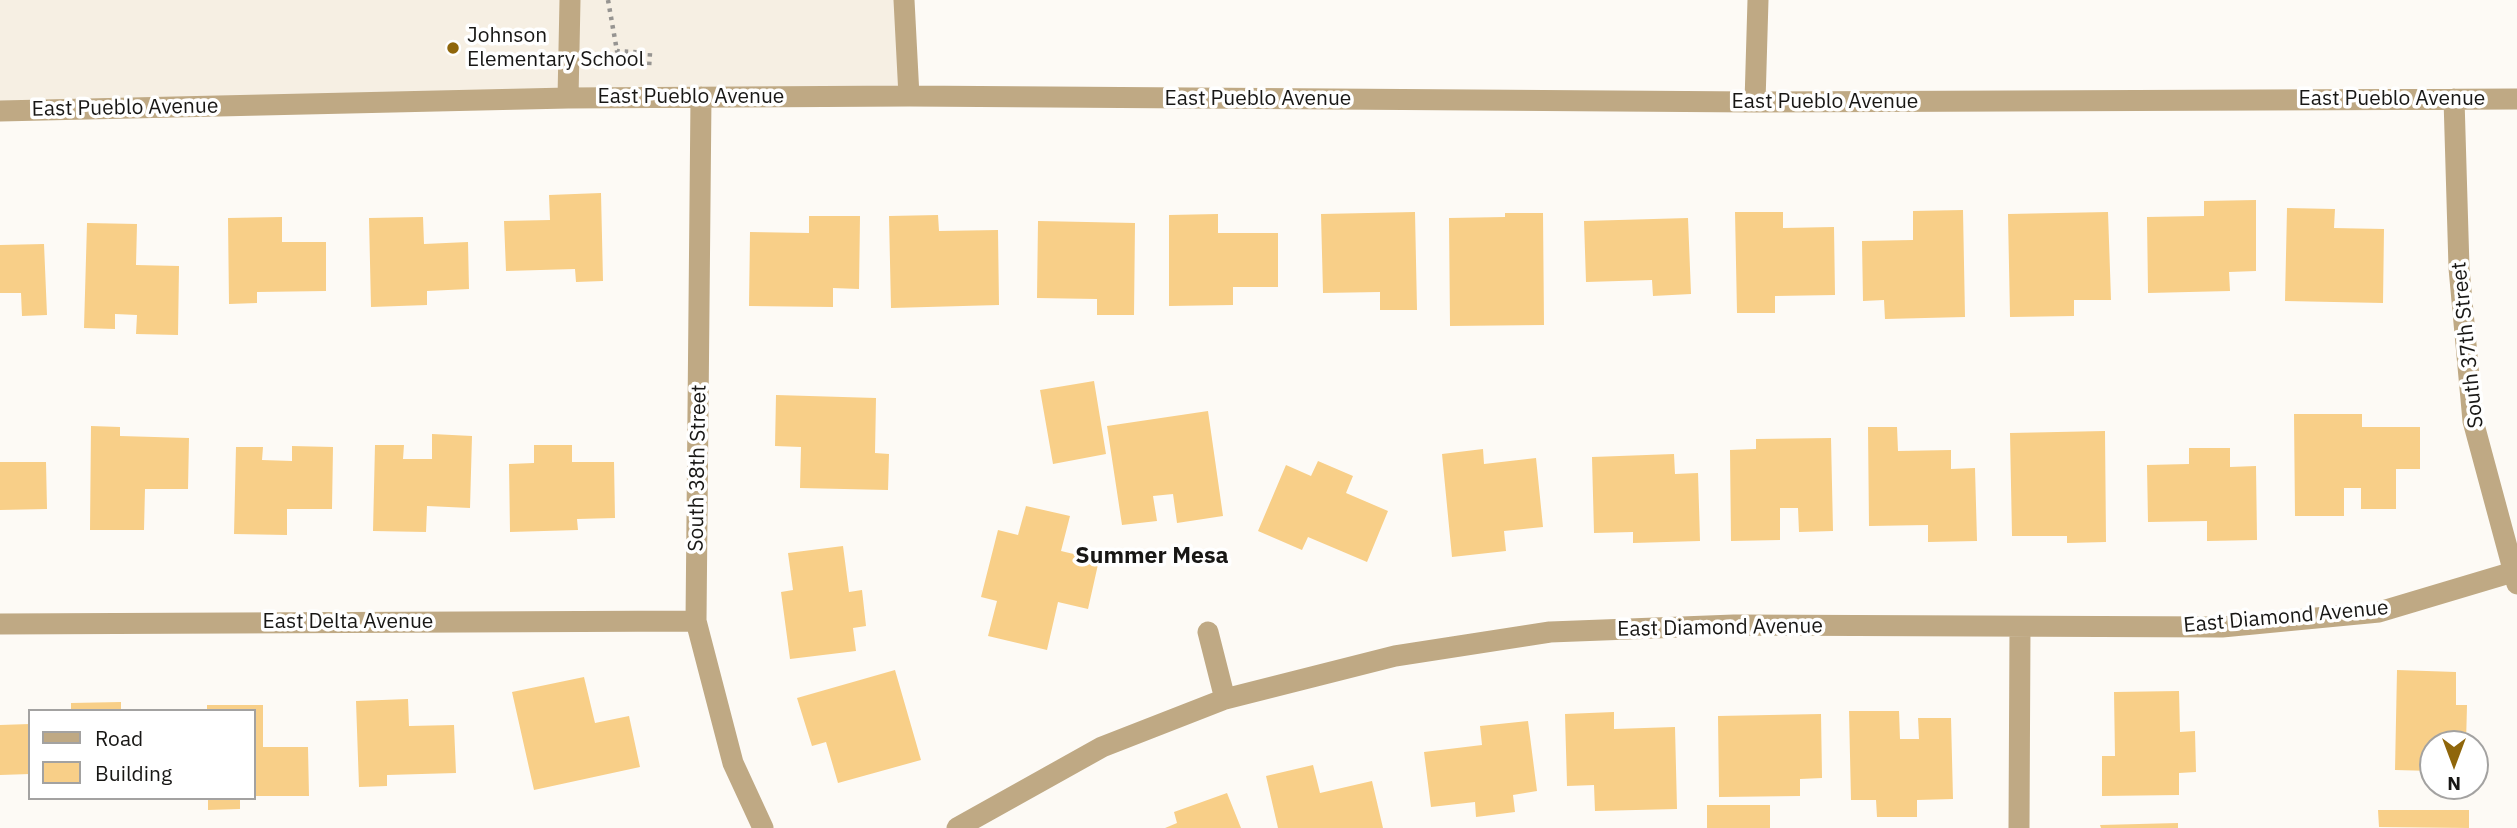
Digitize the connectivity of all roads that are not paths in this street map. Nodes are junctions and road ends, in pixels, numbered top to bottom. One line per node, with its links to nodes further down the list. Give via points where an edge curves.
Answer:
1 (570, 0): 6 (street)
2 (904, 0): 4 (street)
3 (1758, 0): 9 (street)
4 (909, 96): 5 (street, East Pueblo Avenue); 9 (street, East Pueblo Avenue)
5 (701, 97): 6 (street, East Pueblo Avenue); 12 (street, South 38th Street)
6 (568, 98): 10 (street, East Pueblo Avenue)
7 (2454, 99): 8 (street, East Pueblo Avenue); 9 (street, East Pueblo Avenue); 11 (street, South 37th Street, via 2459,268 2473,421)
8 (2517, 99)
9 (1755, 102)
10 (0, 111)
11 (2515, 579): 14 (street, East Diamond Avenue, via 2379,612 2222,627)
12 (696, 621): 13 (street, East Delta Avenue); 17 (street, South 38th Street, via 733,763)
13 (0, 624)
14 (2020, 627): 16 (street, East Diamond Avenue, via 1734,625 1550,632 1395,656); 19 (street)
15 (1208, 632): 16 (street)
16 (1225, 699): 18 (street, East Diamond Avenue, via 1102,747)
17 (763, 828)
18 (957, 828)
19 (2019, 828)

